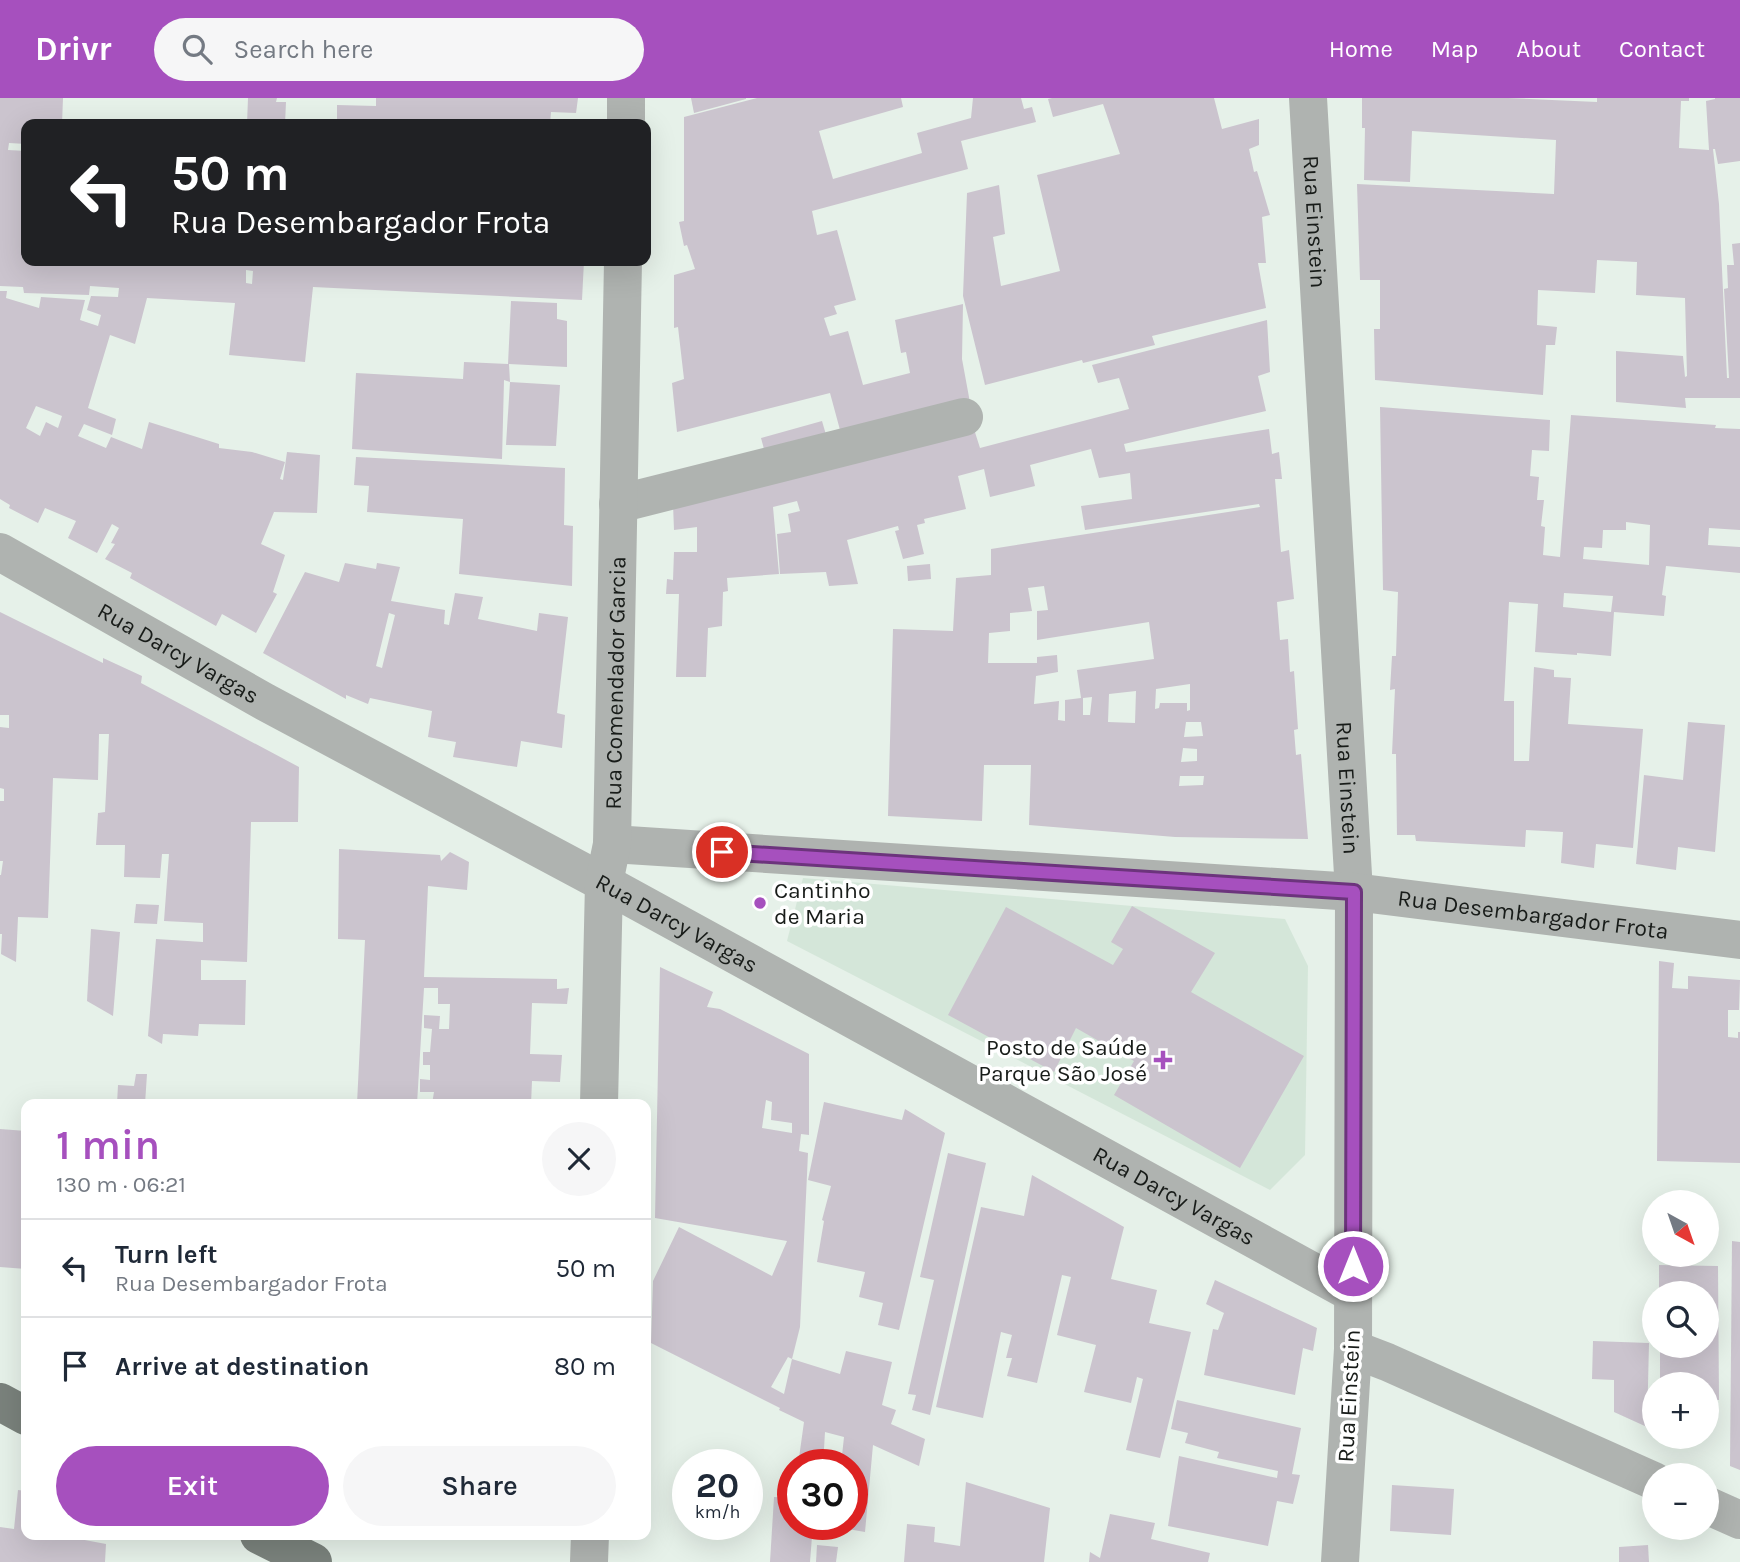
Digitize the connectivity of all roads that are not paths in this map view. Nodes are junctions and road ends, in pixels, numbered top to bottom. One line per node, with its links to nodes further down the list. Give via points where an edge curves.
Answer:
1 (626, 98): 3 (street)
2 (1308, 98): 10 (street, Rua Einstein)
3 (626, 119)
4 (623, 266): 6 (street, Rua Comendador Garcia)
5 (964, 417): 6 (street)
6 (618, 504): 8 (street, Rua Comendador Garcia)
7 (0, 552): 9 (street, Rua Darcy Vargas, via 265,702)
8 (612, 845): 9 (street, Rua Comendador Garcia); 10 (street, Rua Desembargador Frota)
9 (604, 883): 12 (street, Rua Comendador Garcia); 13 (street, Rua Darcy Vargas)
10 (1354, 892): 11 (street, Rua Desembargador Frota); 13 (street, Rua Einstein)
11 (1740, 940)
12 (599, 1099)
13 (1352, 1293): 14 (street, Rua Einstein)
14 (1353, 1349): 17 (street); 24 (street, Rua Einstein)
15 (0, 1402): 16 (main road)
16 (21, 1413)
17 (1642, 1476)
18 (1719, 1510): 19 (street)
19 (1740, 1520)
20 (269, 1540): 22 (main road)
21 (590, 1540): 23 (street)
22 (313, 1562)
23 (589, 1562)
24 (1340, 1562)

